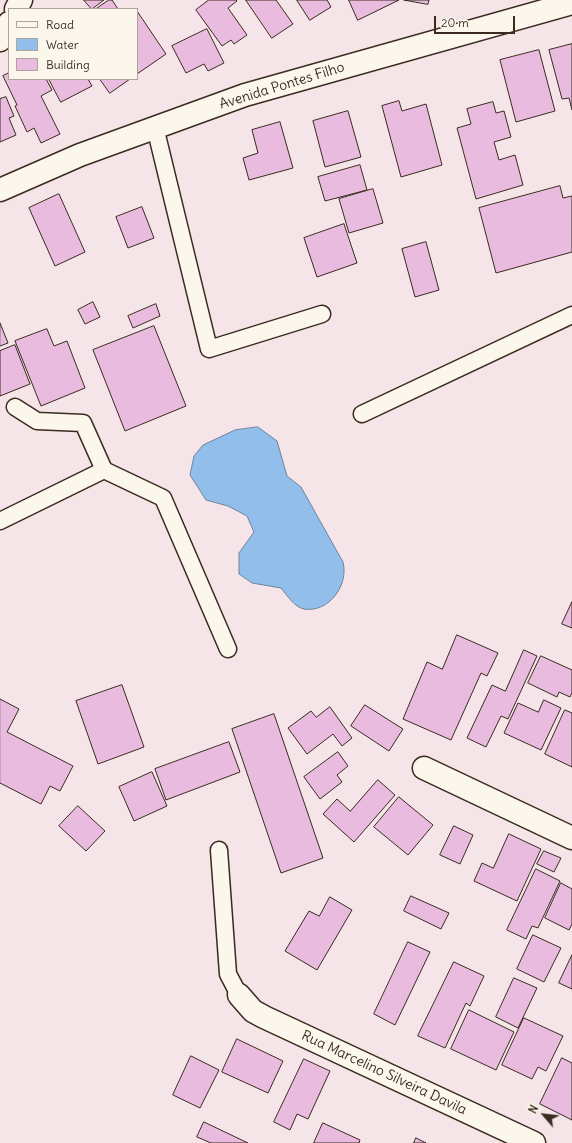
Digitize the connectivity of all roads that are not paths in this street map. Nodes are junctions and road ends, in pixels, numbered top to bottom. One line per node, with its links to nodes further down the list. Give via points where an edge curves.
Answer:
1 (572, 3): 4 (street, Avenida Pontes Filho, via 245,95)
2 (8, 25): 3 (street)
3 (0, 40)
4 (155, 127): 5 (street, Avenida Pontes Filho, via 80,155); 6 (lane, via 209,349)
5 (0, 190)
6 (322, 314)
7 (572, 315): 9 (lane)
8 (16, 407): 10 (lane, via 37,421 83,423)
9 (362, 414)
10 (104, 470): 11 (lane); 12 (lane, via 163,498)
11 (0, 521)
12 (228, 649)
13 (424, 768): 14 (street)
14 (572, 838)
15 (219, 850): 16 (lane, via 228,974)
16 (239, 995): 17 (street, Rua Marcelino Silveira Davila, via 253,1011 264,1017)
17 (534, 1143)

